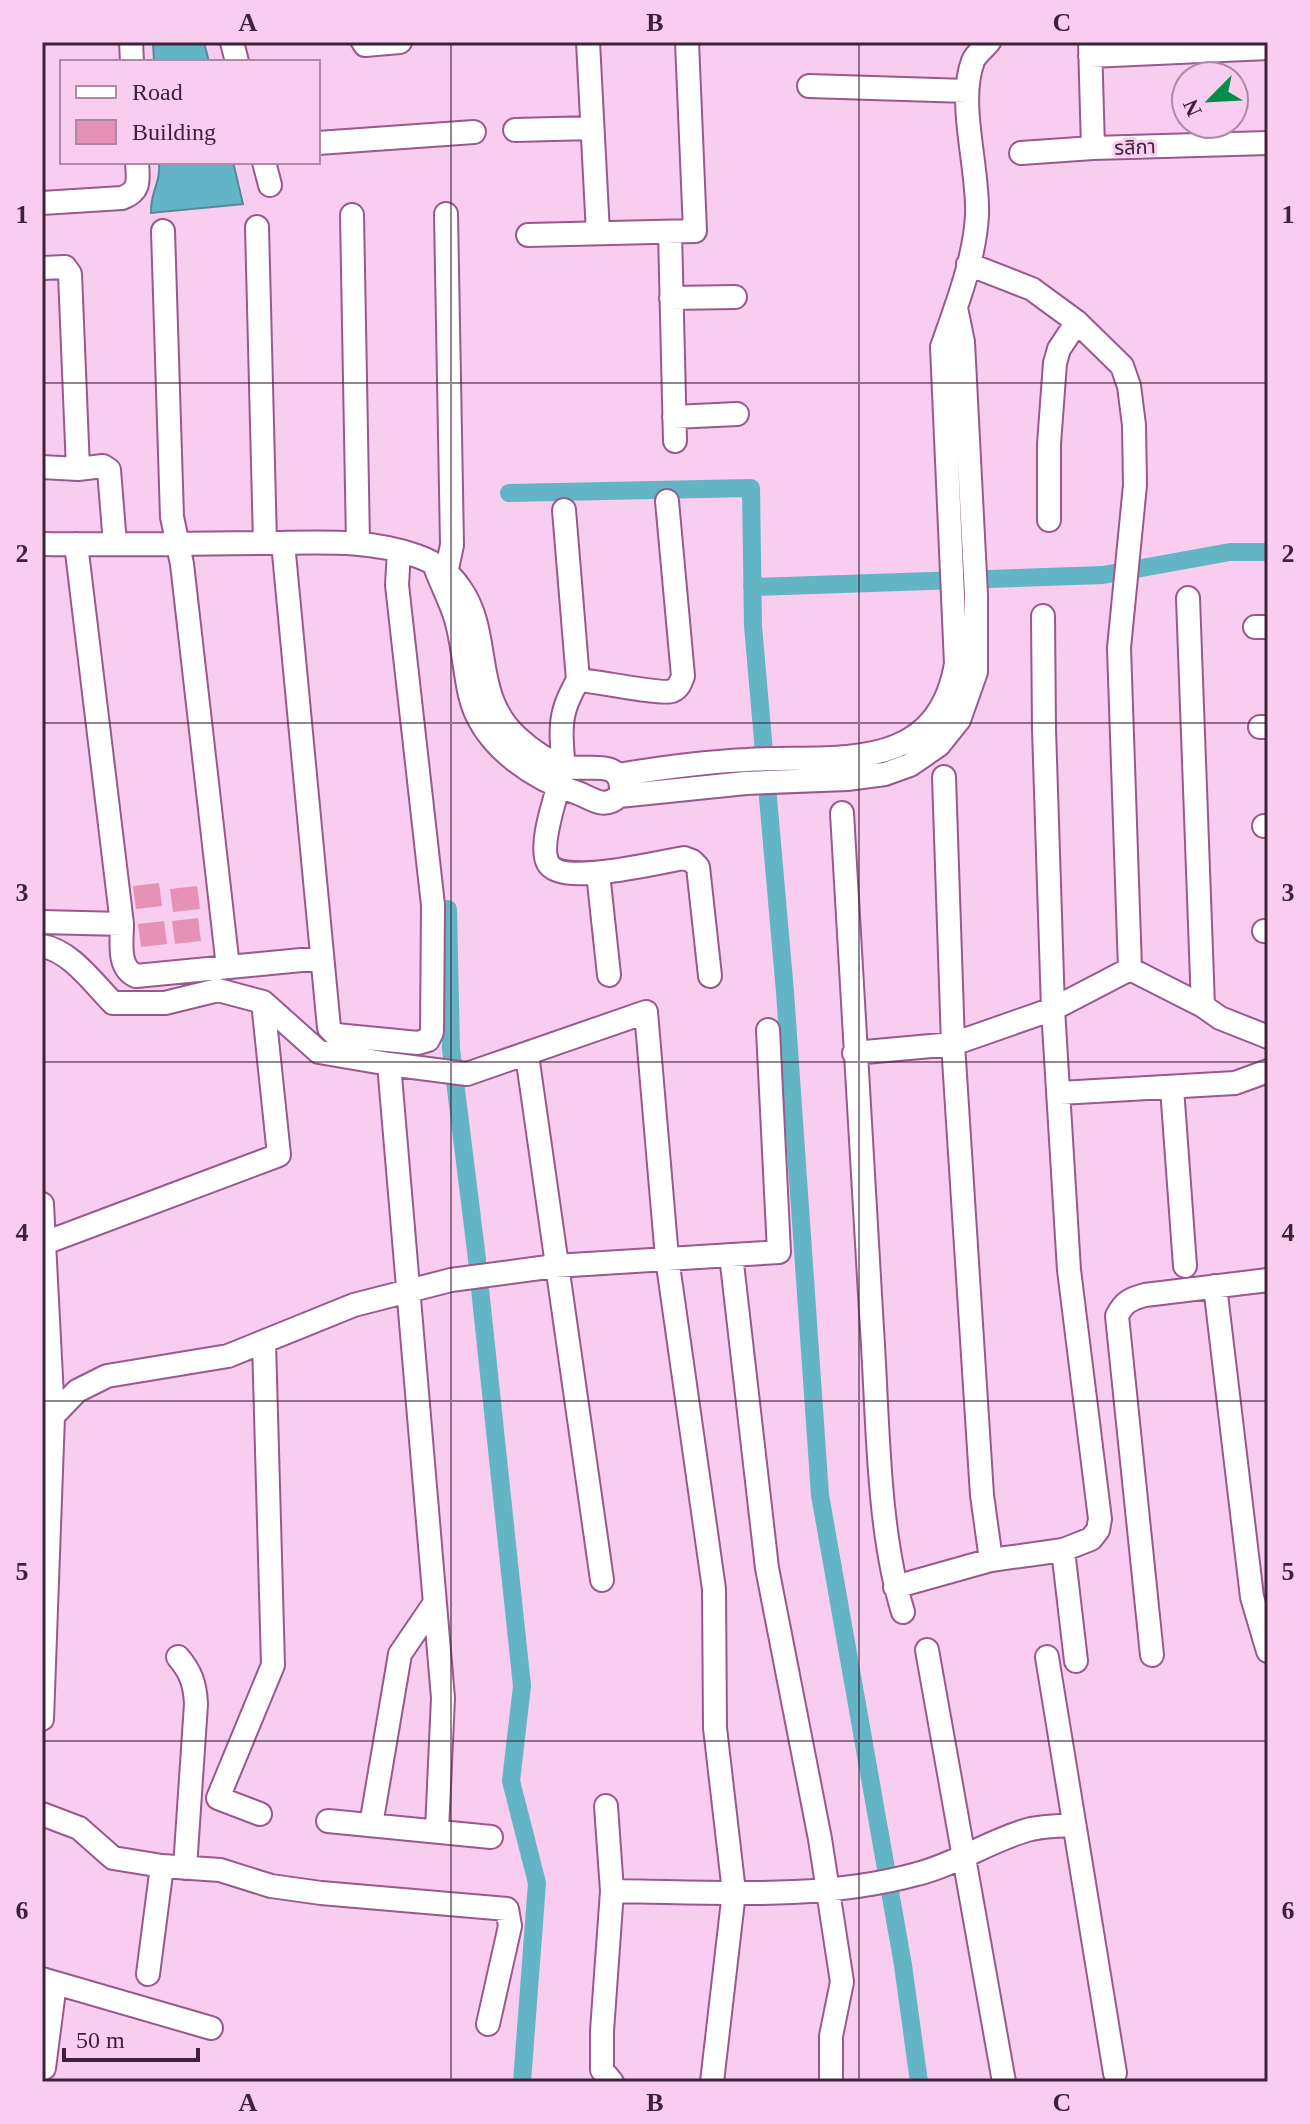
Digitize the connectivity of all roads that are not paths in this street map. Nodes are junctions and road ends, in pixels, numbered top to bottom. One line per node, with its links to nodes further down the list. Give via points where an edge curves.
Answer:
1 (363, 42): 2 (street)
2 (400, 42)
3 (588, 42): 10 (street)
4 (687, 42): 25 (street, via 696,227)
5 (989, 42): 9 (street, via 974,59)
6 (1268, 48): 7 (street, รสิกา)
7 (1090, 49): 15 (street, รสิกา)
8 (809, 86): 9 (street)
9 (967, 91): 28 (street, via 977,218)
10 (592, 128): 11 (street); 26 (street)
11 (515, 130)
12 (474, 132): 13 (street)
13 (320, 143)
14 (1268, 143): 15 (street, รสิกา)
15 (1093, 148): 16 (street)
16 (1021, 153)
17 (137, 164): 20 (street, via 138,186 132,194)
18 (265, 164): 19 (street)
19 (270, 185)
20 (42, 203)
21 (446, 214): 48 (street, via 452,545)
22 (352, 215): 42 (street)
23 (257, 227): 41 (street)
24 (163, 231): 46 (street, via 172,517)
25 (670, 232): 26 (street); 31 (street)
26 (598, 233): 27 (street)
27 (528, 235)
28 (968, 264): 32 (street, via 1032,289); 53 (street, via 942,347 965,596 952,687 938,714 910,740 885,753 847,769)
29 (42, 268): 37 (street, via 65,267 70,274)
30 (735, 297): 31 (street)
31 (671, 298): 34 (street)
32 (1077, 322): 40 (street, via 1055,363); 65 (street, via 1122,366 1134,425 1132,532 1119,648)
33 (737, 414): 34 (street)
34 (674, 417): 35 (street)
35 (675, 441)
36 (42, 467): 37 (street)
37 (78, 469): 45 (street, via 109,470)
38 (667, 501): 51 (street, via 683,668 680,685 653,691)
39 (564, 510): 51 (street)
40 (1049, 520)
41 (274, 543): 42 (street); 46 (street); 63 (street)
42 (358, 543): 47 (street)
43 (42, 544): 44 (street)
44 (76, 544): 45 (street); 61 (street)
45 (115, 544): 46 (street)
46 (178, 544): 64 (street)
47 (399, 551): 48 (street, via 420,556); 63 (street, via 397,585 433,905 428,1040 336,1035 327,1019)
48 (441, 575): 54 (street, via 471,699 488,736 518,763)
49 (1188, 598): 69 (street)
50 (1043, 616): 70 (street)
51 (578, 680): 54 (street, via 563,705)
52 (593, 770): 54 (street); 56 (street, via 607,767); 57 (street, via 585,781)
53 (781, 770): 56 (street, via 746,783); 56 (street, via 745,760)
54 (562, 777): 57 (street); 59 (street, via 545,852 549,865 556,871)
55 (944, 777): 73 (street)
56 (618, 785): 57 (street, via 613,801 599,804)
57 (588, 795)
58 (842, 813): 74 (street)
59 (598, 873): 66 (street); 67 (street, via 692,861 698,867)
60 (42, 922): 61 (street)
61 (122, 924): 64 (street, via 128,973)
62 (42, 946): 68 (street, via 76,965 113,1003 165,1003 218,990)
63 (322, 958): 64 (street)
64 (228, 967)
65 (1130, 969): 69 (street); 70 (street)
66 (609, 975)
67 (710, 976)
68 (263, 1002): 76 (street, via 319,1052); 81 (street, via 279,1155)
69 (1203, 1006): 72 (street)
70 (1053, 1009): 73 (street); 79 (street)
71 (768, 1030): 82 (street, via 779,1252)
72 (1267, 1043)
73 (953, 1044): 74 (street); 92 (street, via 982,1495)
74 (854, 1053): 95 (street, via 883,1496)
75 (527, 1055): 76 (street, via 467,1074); 83 (street, via 646,1012); 84 (street)
76 (389, 1064): 88 (street)
77 (1268, 1071): 78 (street, via 1235,1083)
78 (1172, 1088): 79 (street); 85 (street)
79 (1060, 1093): 91 (street, via 1069,1270 1100,1519 1091,1539)
80 (42, 1204): 81 (street)
81 (43, 1244): 90 (street)
82 (731, 1255): 83 (street); 116 (street, via 767,1568)
83 (667, 1258): 84 (street); 118 (street, via 714,1589 715,1728)
84 (555, 1266): 88 (street, via 451,1280); 93 (street)
85 (1185, 1266)
86 (1268, 1280): 87 (street)
87 (1215, 1286): 99 (street, via 1252,1597); 100 (street, via 1131,1299 1117,1316)
88 (410, 1292): 89 (street, via 354,1305); 96 (street)
89 (264, 1342): 90 (street, via 228,1356 107,1376 77,1391); 107 (street, via 273,1665 218,1798)
90 (48, 1419): 94 (street)
91 (1063, 1550): 92 (street); 103 (street)
92 (991, 1560): 95 (street)
93 (602, 1580)
94 (44, 1587): 104 (street)
95 (895, 1587): 97 (street)
96 (434, 1604): 109 (street, via 400,1654); 111 (street, via 443,1698)
97 (903, 1612)
98 (927, 1650): 113 (street)
99 (1268, 1651)
100 (1152, 1655)
101 (178, 1657): 115 (street, via 195,1685 196,1704)
102 (1047, 1657): 110 (street)
103 (1076, 1661)
104 (42, 1719)
105 (606, 1806): 117 (street)
106 (42, 1814): 114 (street, via 79,1828 113,1858)
107 (260, 1814)
108 (328, 1821): 109 (street)
109 (371, 1825): 111 (street)
110 (1074, 1825): 113 (street, via 1034,1828); 124 (street)
111 (437, 1830): 112 (street)
112 (491, 1837)
113 (965, 1858): 116 (street, via 916,1875); 128 (street)
114 (162, 1866): 115 (street); 119 (street)
115 (185, 1868): 121 (street, via 220,1870 271,1886 321,1893 507,1909 510,1926)
116 (828, 1890): 118 (street); 127 (street, via 842,1982 831,2036)
117 (612, 1891): 118 (street); 125 (street, via 602,2031 602,2070)
118 (734, 1892): 126 (street)
119 (148, 1974)
120 (48, 1981): 122 (street); 123 (street)
121 (488, 2024)
122 (211, 2028)
123 (44, 2068)
124 (1115, 2073)
125 (612, 2082)
126 (712, 2082)
127 (831, 2082)
128 (1004, 2082)

